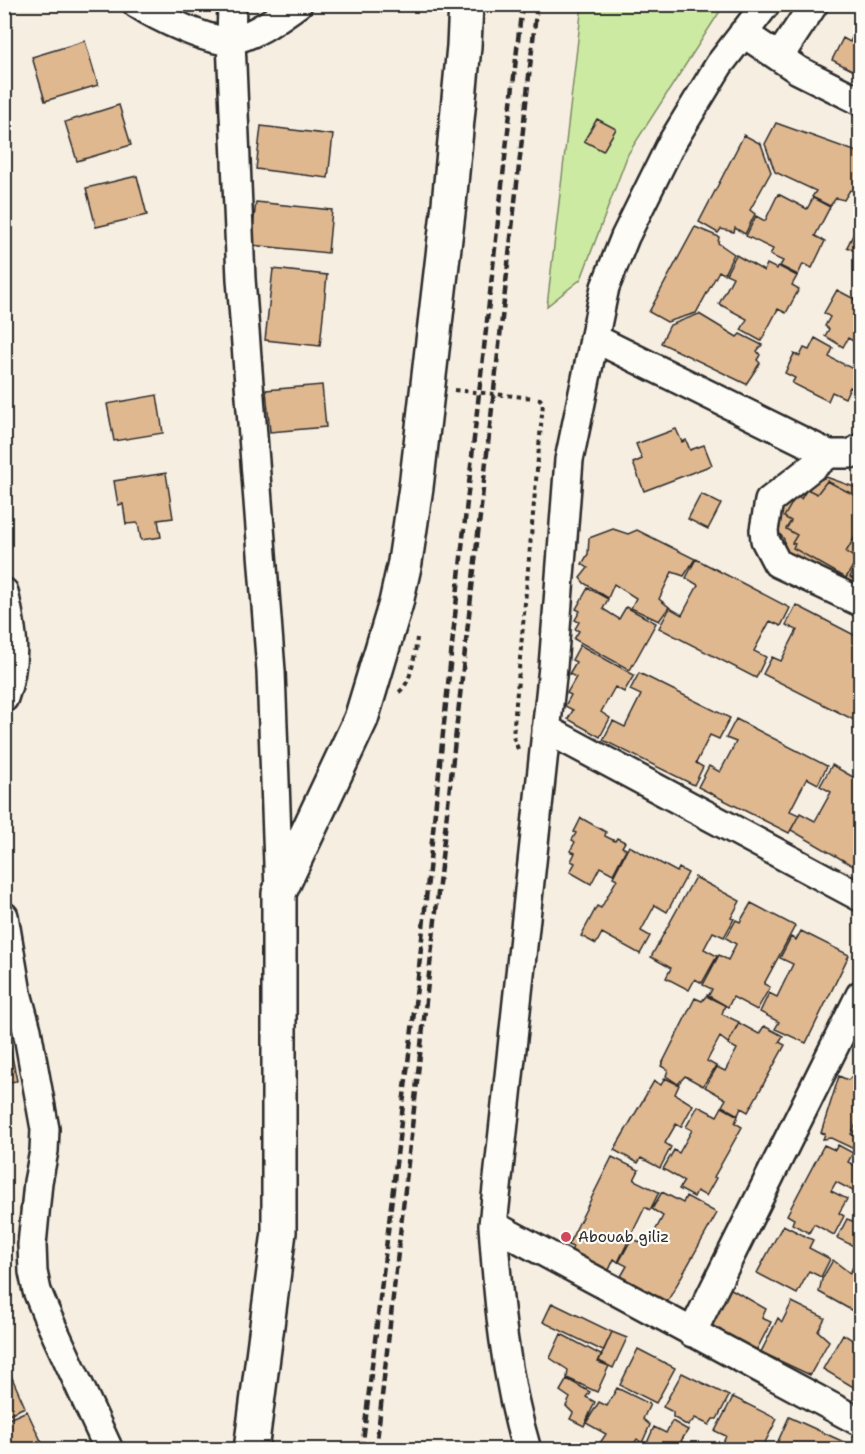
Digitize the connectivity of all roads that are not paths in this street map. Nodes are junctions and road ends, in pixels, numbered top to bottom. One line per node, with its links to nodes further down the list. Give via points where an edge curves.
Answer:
1 (138, 4): 8 (street, via 193,33)
2 (232, 4): 8 (street)
3 (298, 4): 8 (street, via 260,29)
4 (466, 4): 17 (street, via 449,204 405,562 362,719)
5 (766, 4): 7 (street)
6 (814, 4): 9 (street)
7 (743, 33): 9 (street); 11 (street, via 671,144 624,237 605,286)
8 (231, 41): 17 (street, via 241,279 271,671)
9 (778, 57): 10 (street)
10 (861, 101)
11 (594, 338): 12 (street); 16 (street, via 569,460)
12 (850, 454): 14 (street, via 769,501 764,530 777,563)
13 (4, 592): 15 (street, via 14,658)
14 (861, 602)
15 (4, 698)
16 (546, 729): 18 (street); 22 (street)
17 (279, 893): 26 (street, via 279,1232)
18 (861, 897)
19 (4, 916): 20 (street)
20 (11, 992): 25 (street, via 27,1030 45,1129 32,1245 37,1291)
21 (861, 995): 23 (street)
22 (493, 1226): 23 (street); 27 (street, via 504,1349)
23 (692, 1334): 24 (street)
24 (861, 1422)
25 (109, 1449)
26 (251, 1449)
27 (527, 1449)

